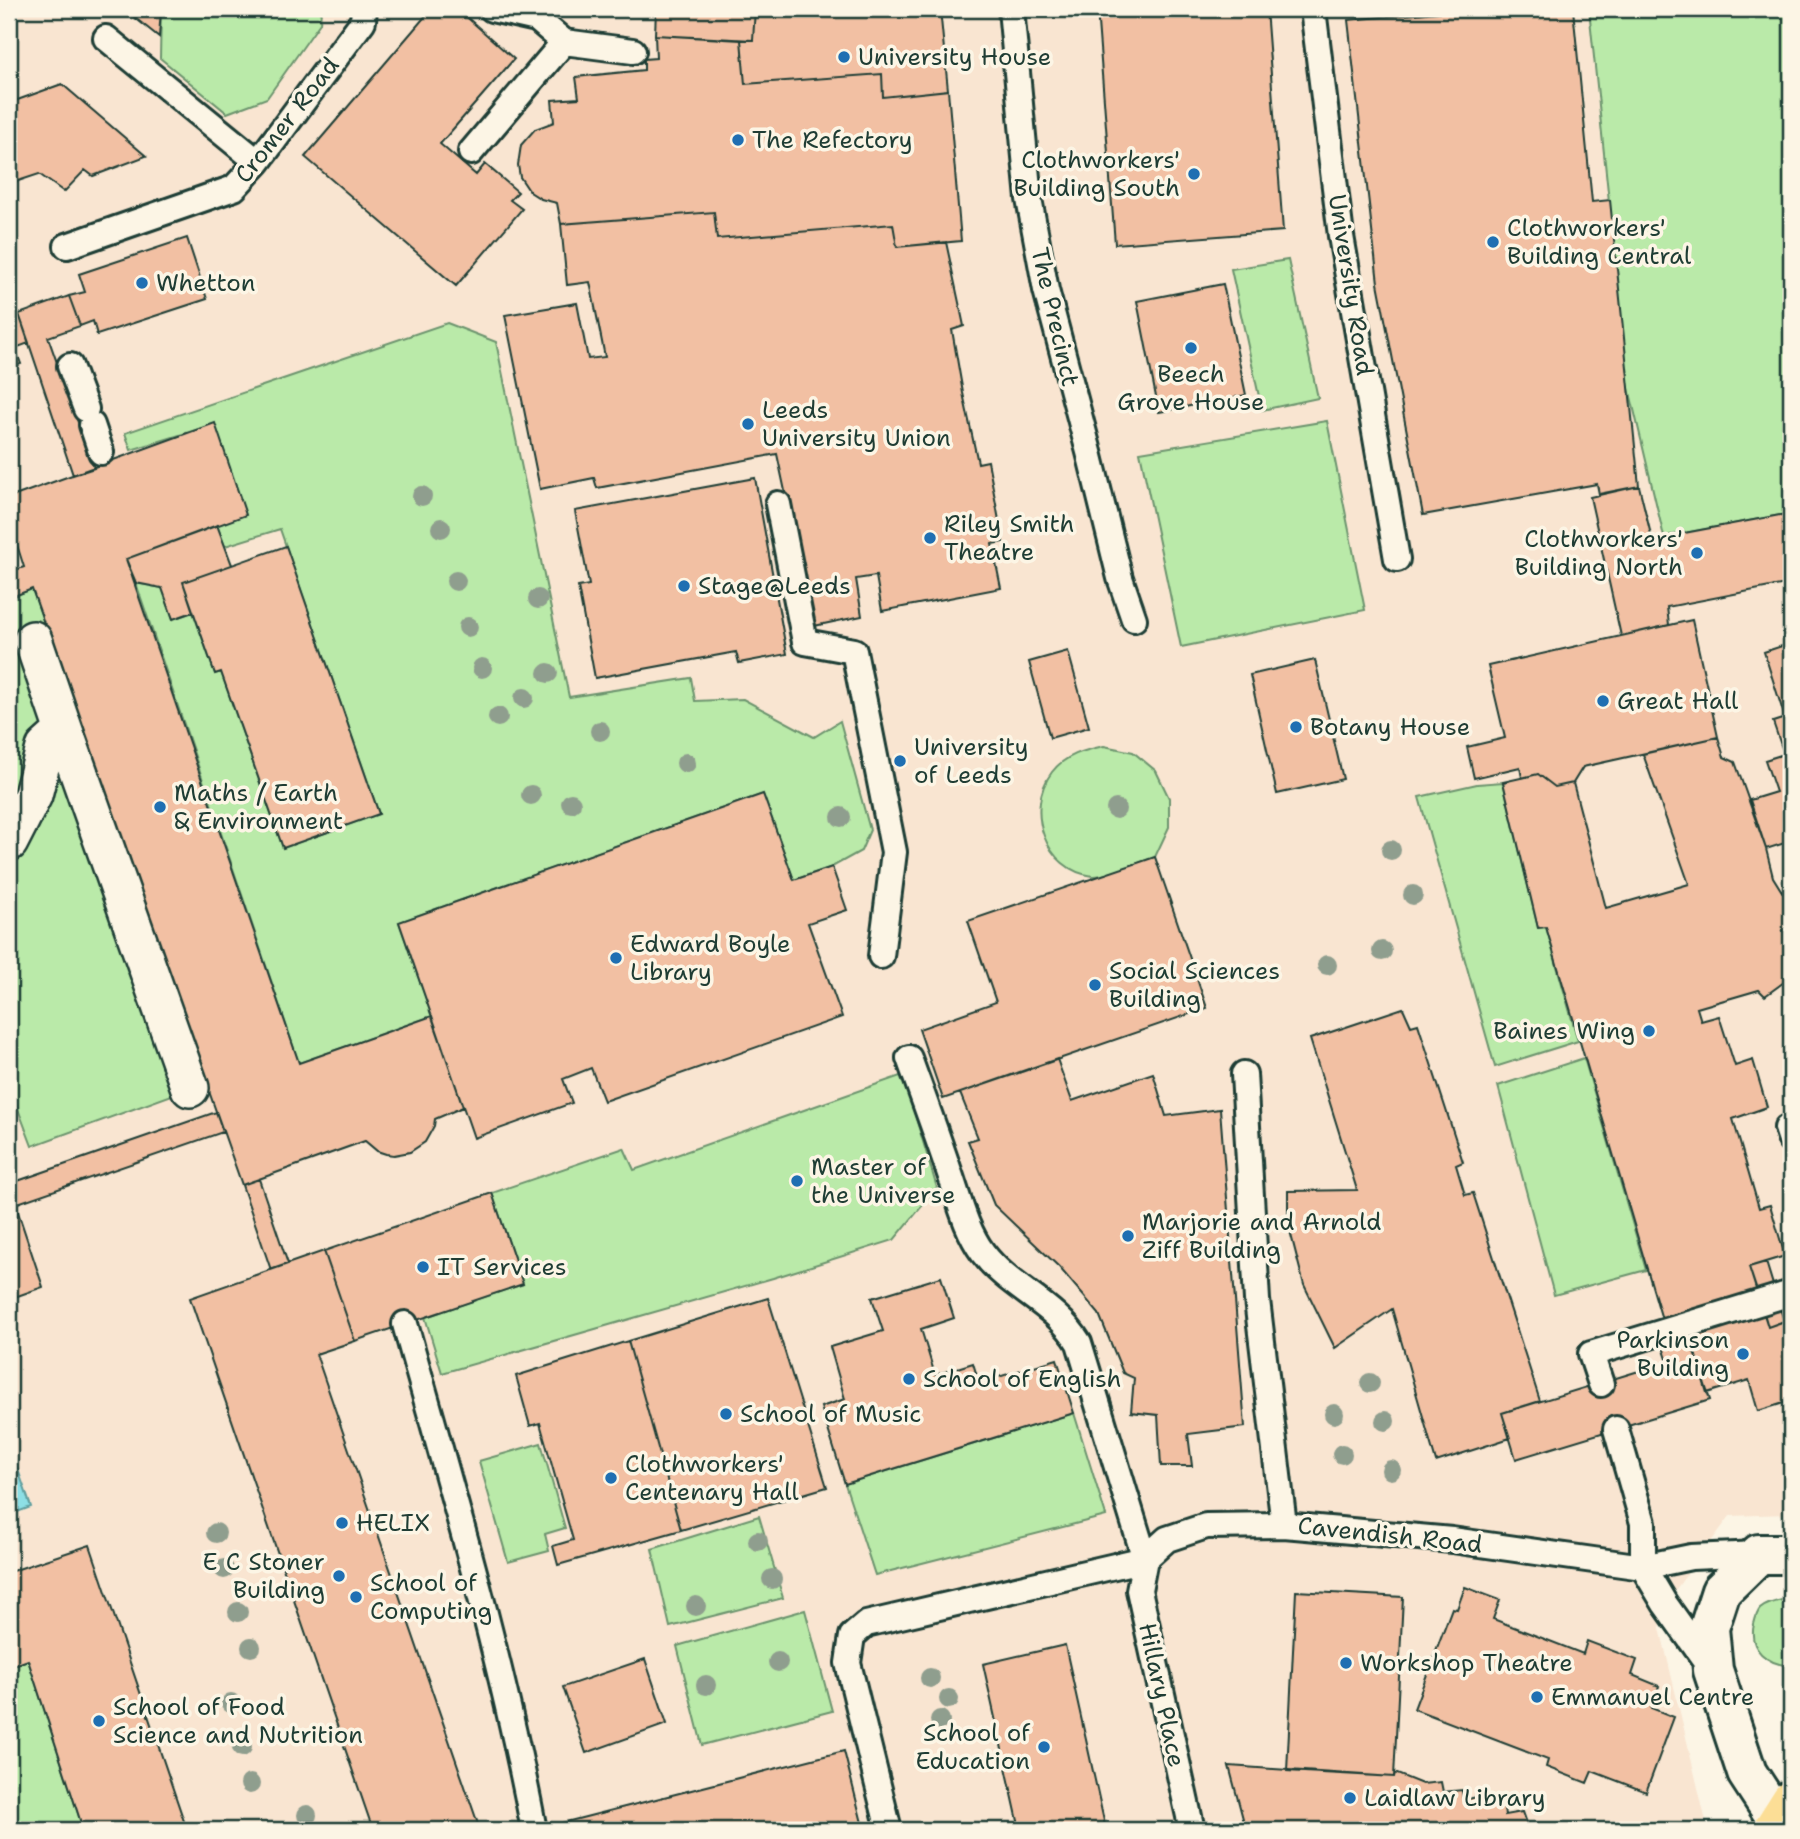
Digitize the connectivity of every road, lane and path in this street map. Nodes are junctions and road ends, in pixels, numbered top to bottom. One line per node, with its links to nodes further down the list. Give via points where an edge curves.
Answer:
1 (364, 9): 9 (lane, Cromer Road, via 363,21)
2 (492, 9): 6 (lane, via 537,19)
3 (1011, 9): 15 (lane, The Precinct, via 1029,199 1045,290)
4 (1313, 9): 14 (lane, University Road, via 1340,236)
5 (106, 38): 9 (lane)
6 (564, 42): 7 (lane); 8 (lane)
7 (634, 51)
8 (471, 152)
9 (258, 162): 10 (lane, Cromer Road, via 234,188)
10 (67, 246)
11 (71, 366): 12 (lane)
12 (101, 452)
13 (778, 504): 19 (lane, via 804,642 854,651 894,852)
14 (1397, 559)
15 (1134, 619)
16 (28, 654): 17 (street)
17 (64, 731): 18 (street, via 45,748 33,795); 22 (street)
18 (9, 842)
19 (881, 956)
20 (909, 1058): 29 (lane, via 967,1222 982,1251 1003,1275 1051,1309 1079,1343)
21 (1244, 1074): 27 (lane, via 1257,1300)
22 (190, 1088)
23 (1791, 1293): 25 (lane, via 1591,1354)
24 (405, 1324): 33 (lane, via 495,1649)
25 (1601, 1384)
26 (1616, 1429): 30 (lane, via 1643,1523)
27 (1284, 1525): 29 (lane, Cavendish Road, via 1206,1526 1167,1539); 30 (lane, Cavendish Road, via 1452,1540)
28 (1775, 1554): 30 (lane, Cavendish Road, via 1691,1557); 31 (street, Cavendish Road, via 1721,1591 1709,1628)
29 (1145, 1559): 34 (lane, via 866,1625 852,1636 848,1663); 35 (lane, Hillary Place, via 1139,1590)
30 (1643, 1567): 31 (lane, Cavendish Road)
31 (1713, 1670): 32 (street, Cavendish Road, via 1747,1773)
32 (1780, 1817)
33 (534, 1830)
34 (889, 1830)
35 (1192, 1830)

